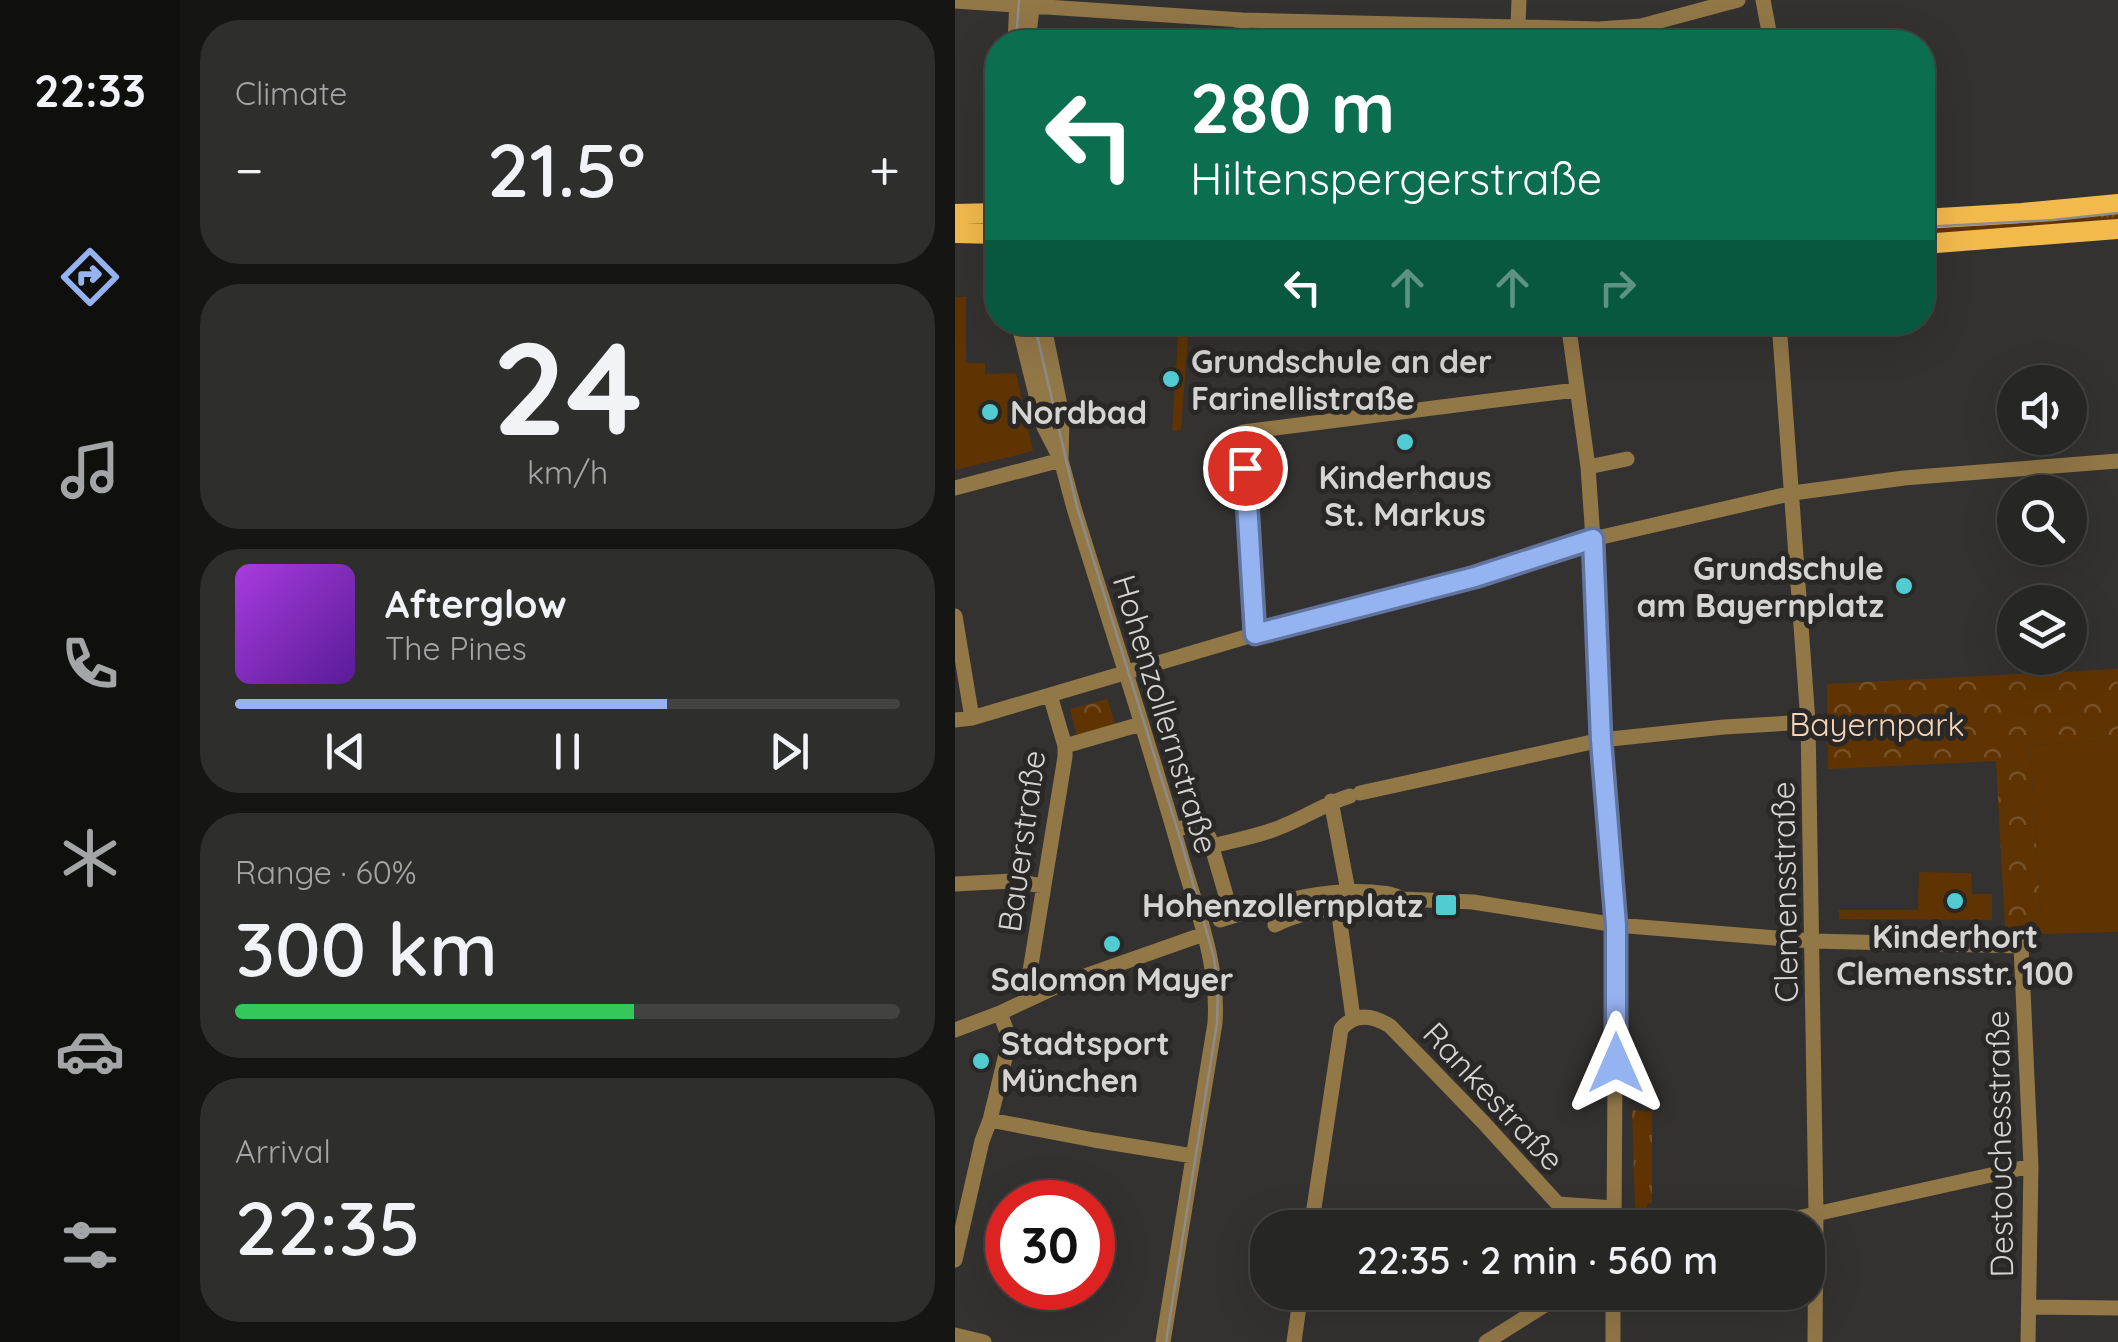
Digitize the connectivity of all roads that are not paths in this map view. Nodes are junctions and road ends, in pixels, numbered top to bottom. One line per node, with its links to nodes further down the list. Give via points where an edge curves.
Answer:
1 (1519, 0): 7 (street)
2 (1738, 0): 13 (street, via 1641,26)
3 (1763, 0): 14 (street)
4 (955, 1): 5 (street)
5 (1017, 5): 6 (street); 8 (street); 9 (street); 10 (street)
6 (1242, 20): 7 (street); 11 (street)
7 (1518, 26): 12 (street)
8 (1010, 30)
9 (1016, 30)
10 (1024, 30)
11 (1242, 30)
12 (1539, 30)
13 (1594, 30)
14 (1769, 30)
15 (2118, 204): 18 (main road)
16 (985, 213): 17 (main road)
17 (955, 214)
18 (1935, 218)
19 (2118, 229): 22 (main road)
20 (955, 233): 21 (main road)
21 (985, 234)
22 (1935, 243)
23 (1021, 335): 30 (street, Hohenzollernstraße, via 1043,427)
24 (1034, 335): 30 (street)
25 (1046, 335): 30 (street, Hohenzollernstraße, via 1061,415)
26 (1569, 335): 28 (street)
27 (1780, 335): 34 (street, Clemensstraße)
28 (1575, 390): 32 (street); 37 (street, via 1243,432)
29 (1627, 459): 32 (street)
30 (1061, 460): 33 (street); 38 (street, Hohenzollernstraße)
31 (2118, 461): 34 (street)
32 (1587, 467): 35 (street)
33 (955, 488)
34 (1793, 493): 35 (street); 42 (street, Clemensstraße)
35 (1593, 539): 37 (street); 44 (street)
36 (955, 616): 40 (street)
37 (1255, 634): 38 (street)
38 (1125, 672): 39 (street); 43 (street, Hohenzollernstraße)
39 (1050, 696): 40 (street); 45 (street, Bauerstraße)
40 (972, 718): 41 (street)
41 (955, 720)
42 (1809, 722): 44 (street); 56 (street, Clemensstraße)
43 (1141, 724): 45 (street); 47 (street, Hohenzollernstraße)
44 (1601, 740): 46 (street); 54 (street)
45 (1065, 746): 50 (street, Bauerstraße)
46 (1331, 801): 48 (street, via 1277,829); 52 (street)
47 (1174, 830): 48 (street, via 1197,824); 55 (street, Hohenzollernstraße)
48 (1212, 846): 53 (street, via 1228,882 1226,918)
49 (955, 884): 50 (street)
50 (1044, 886): 57 (street, Bauerstraße, via 1029,971)
51 (1383, 896): 52 (street); 52 (street, via 1388,908 1354,907); 54 (street, via 1484,903)
52 (1341, 897): 53 (street); 53 (street, via 1278,922); 59 (street)
53 (1277, 902)
54 (1616, 925): 56 (street); 64 (street)
55 (1204, 934): 57 (street); 62 (street, Hohenzollernstraße, via 1216,1004)
56 (1812, 941): 63 (street, Destouchesstraße, via 2021,946); 66 (street, Clemensstraße)
57 (1035, 996): 58 (street)
58 (1001, 1013): 60 (street); 61 (street, via 1008,1038)
59 (1347, 1024): 64 (street, Rankestraße, via 1372,1017 1390,1026 1558,1204); 65 (street)
60 (955, 1030)
61 (989, 1120): 62 (street); 68 (street)
62 (1193, 1156): 77 (street, Hohenzollernstraße)
63 (2031, 1166): 67 (street); 69 (street, Destouchesstraße)
64 (1615, 1208)
65 (1314, 1210)
66 (1816, 1210)
67 (1825, 1212)
68 (955, 1260)
69 (2029, 1307): 70 (street); 82 (street, Destouchesstraße)
70 (2118, 1308)
71 (1298, 1310): 78 (street)
72 (1537, 1310): 79 (street)
73 (1613, 1310): 80 (street)
74 (1815, 1310): 81 (street, Clemensstraße)
75 (955, 1336): 76 (street)
76 (984, 1342)
77 (1163, 1342)
78 (1294, 1342)
79 (1486, 1342)
80 (1613, 1342)
81 (1815, 1342)
82 (2028, 1342)

